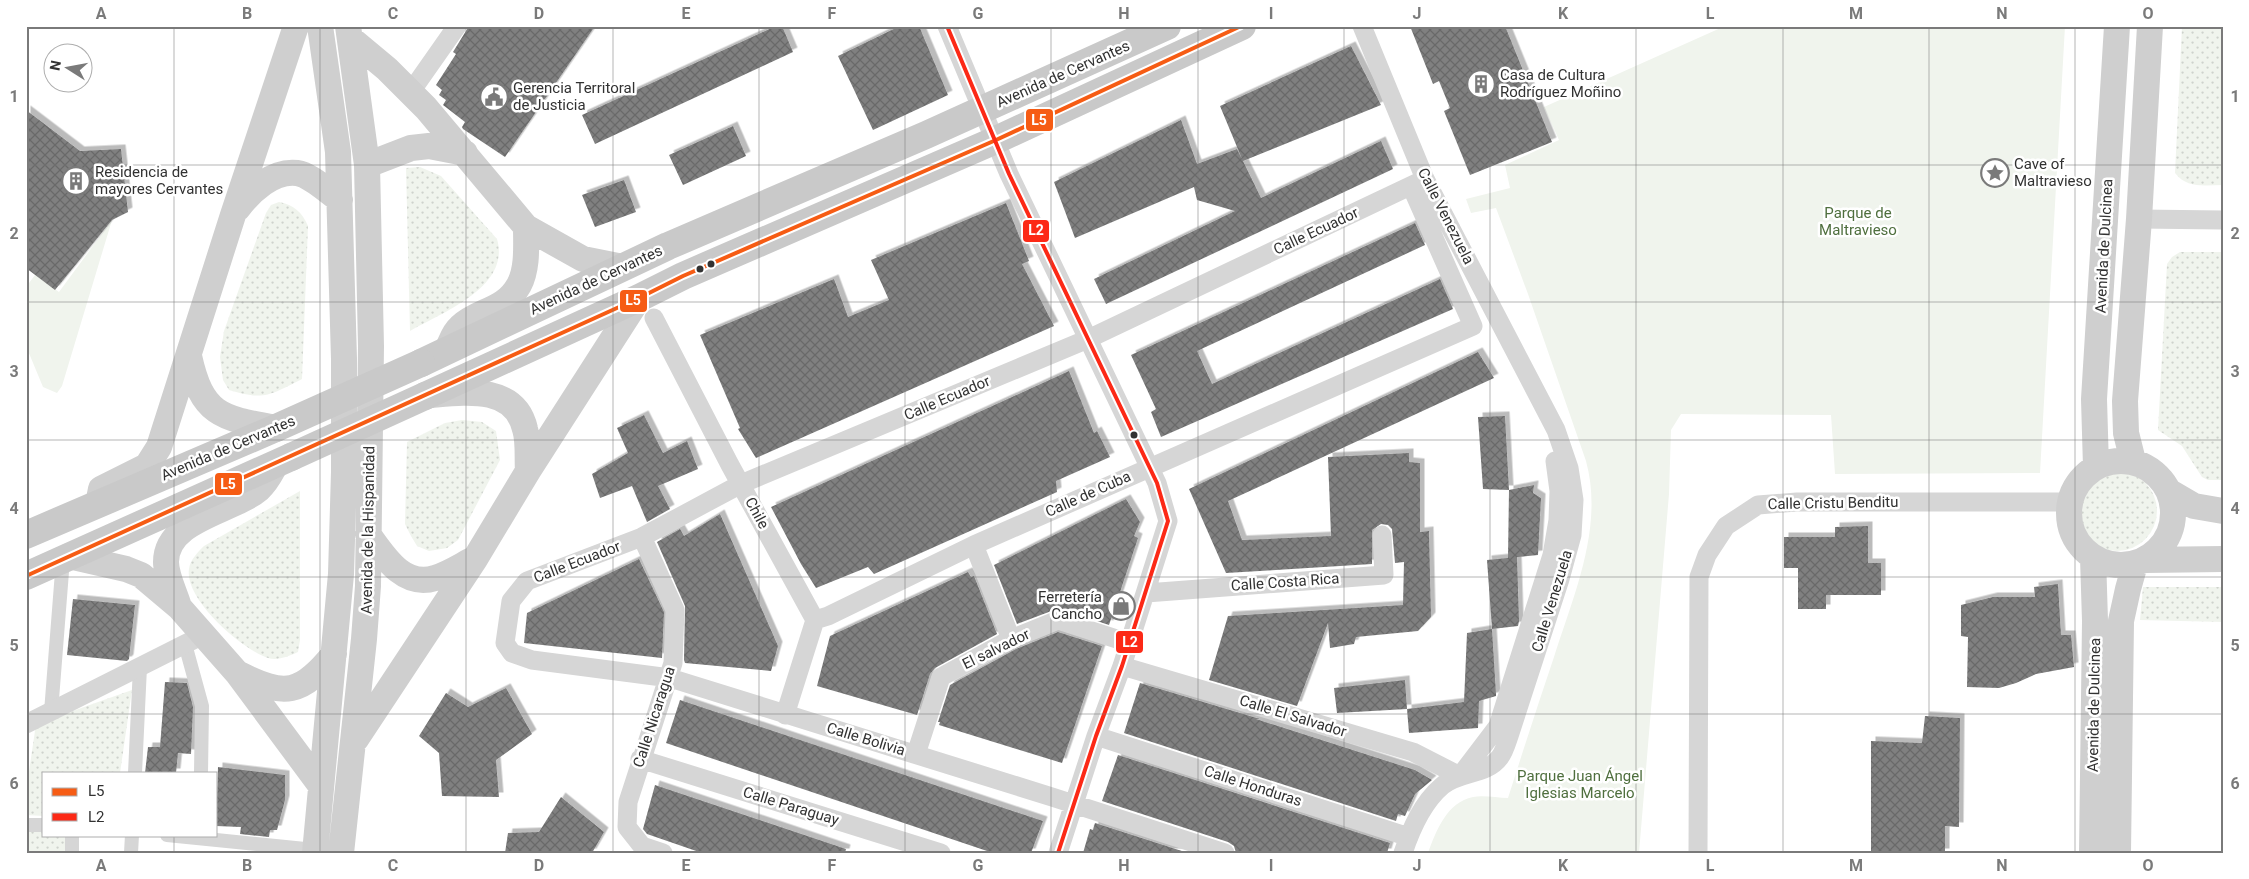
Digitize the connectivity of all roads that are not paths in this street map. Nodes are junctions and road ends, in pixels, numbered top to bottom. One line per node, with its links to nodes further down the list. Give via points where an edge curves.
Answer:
1 (296, 26): 18 (main road)
2 (320, 26): 17 (main road, Avenida de la Hispanidad, via 338,152)
3 (457, 26): 11 (street)
4 (947, 26): 12 (street)
5 (1167, 26): 12 (main road, Avenida de Cervantes)
6 (1242, 26): 13 (main road, Avenida de Cervantes)
7 (1362, 26): 16 (street, Calle Venezuela)
8 (2117, 26): 32 (main road, Avenida de Dulcinea, via 2094,399)
9 (2150, 26): 19 (main road, Avenida de Dulcinea)
10 (349, 33): 11 (main road); 15 (main road, Avenida de la Hispanidad)
11 (410, 93): 14 (main road)
12 (982, 110): 13 (street); 22 (main road, Avenida de Cervantes)
13 (996, 140): 23 (main road, Avenida de Cervantes, via 692,272); 24 (street)
14 (465, 153): 15 (main road, via 429,146 411,148); 21 (main road)
15 (367, 166): 39 (main road, Avenida de la Hispanidad, via 371,346)
16 (1418, 182): 24 (street, Calle Ecuador); 31 (street, Calle de Cuba, via 1473,326); 71 (street, Calle Venezuela, via 1540,401 1553,449 1559,491 1552,555 1498,726)
17 (340, 200): 18 (main road, via 298,173 285,174 257,188); 57 (main road, Avenida de la Hispanidad, via 344,472 341,574)
18 (233, 215): 26 (main road)
19 (2139, 219): 20 (street); 30 (main road, Avenida de Dulcinea, via 2125,401 2126,433)
20 (2223, 220)
21 (526, 227): 22 (main road, via 583,259); 25 (main road, via 525,261 520,284 503,304 461,325)
22 (623, 267): 25 (main road, Avenida de Cervantes)
23 (647, 308): 27 (main road, Avenida de Cervantes); 33 (main road); 34 (street, Chile)
24 (1088, 339): 31 (street); 34 (street, Calle Ecuador)
25 (447, 350): 28 (main road, Avenida de Cervantes, bridge)
26 (190, 356): 28 (main road, via 195,380 213,409 240,421); 37 (main road, via 153,458 147,466 101,489)
27 (425, 396): 29 (main road, Avenida de Cervantes, bridge); 33 (main road, via 471,392 496,396 516,409 526,430)
28 (276, 428): 37 (main road, Avenida de Cervantes)
29 (284, 460): 44 (main road, Avenida de Cervantes); 51 (main road, via 258,490 179,531 169,545 166,563)
30 (2133, 461): 32 (main road, via 2118,460); 35 (main road, via 2157,474)
31 (1149, 467): 43 (street, Calle de Cuba); 50 (street, via 1168,521)
32 (2096, 467): 36 (main road, via 2082,478)
33 (528, 471): 46 (main road)
34 (741, 484): 42 (street, Calle Ecuador); 52 (street, Chile)
35 (2170, 492): 38 (main road, via 2194,506); 48 (main road, via 2174,515 2169,535 2154,554)
36 (2070, 502): 45 (main road, via 2072,531 2081,547); 89 (street, Calle Cristu Benditu, via 1797,502 1758,505 1726,526 1706,555 1699,577)
37 (98, 504): 40 (main road, Avenida de Cervantes)
38 (2223, 511)
39 (368, 534): 46 (main road, via 388,562 411,578 434,579); 66 (main road, Avenida de la Hispanidad, via 368,586)
40 (26, 535)
41 (1382, 535): 50 (street, Calle Costa Rica, via 1384,575)
42 (642, 537): 55 (street, Calle Ecuador, via 527,581 511,601); 61 (street, Calle Nicaragua, via 675,610)
43 (974, 545): 52 (street, Calle de Cuba); 54 (street)
44 (66, 557): 49 (main road, Avenida de Cervantes); 51 (main road, via 141,575); 62 (street)
45 (2093, 557): 48 (main road, via 2124,566); 90 (main road, Avenida de Dulcinea)
46 (475, 559): 66 (main road)
47 (2223, 559): 48 (main road)
48 (2140, 562): 91 (main road, Avenida de Dulcinea, via 2121,620)
49 (26, 576)
50 (1146, 592): 56 (street)
51 (179, 607): 53 (main road)
52 (815, 620): 63 (street)
53 (195, 639): 59 (street); 60 (main road); 70 (street, via 202,706)
54 (1011, 639): 56 (street, El salvador, via 1058,620); 67 (street, El salvador, via 941,677)
55 (505, 643): 61 (street, Calle Bolivia, via 512,653 532,660)
56 (1129, 643): 58 (street)
57 (334, 654): 60 (main road, via 316,675 300,686 275,689); 72 (main road, Avenida de la Hispanidad)
58 (1122, 666): 65 (street); 71 (street, Calle El Salvador, via 1413,752)
59 (140, 667): 62 (street); 69 (street)
60 (238, 674): 72 (main road)
61 (670, 678): 63 (street, Calle Bolivia); 68 (street, Calle Nicaragua)
62 (51, 712): 64 (street)
63 (785, 715): 67 (street, Calle Bolivia)
64 (26, 724)
65 (1096, 736): 73 (street); 80 (street, Calle Honduras)
66 (353, 744): 84 (main road, Avenida de la Hispanidad)
67 (916, 754): 73 (street, Calle Bolivia)
68 (640, 758): 85 (street, Calle Nicaragua, via 628,802 626,827 642,846); 86 (street, Calle Paraguay)
69 (135, 772)
70 (201, 772)
71 (1460, 776): 80 (street, Calle Venezuela, via 1443,785 1425,804)
72 (321, 786): 81 (main road, Avenida de la Hispanidad)
73 (1074, 804): 87 (street); 88 (street, Calle Bolivia)
74 (26, 825): 75 (street)
75 (42, 825)
76 (72, 836): 82 (street)
77 (132, 836): 83 (street)
78 (172, 836): 79 (street)
79 (209, 843): 81 (street)
80 (1406, 845)
81 (315, 852)
82 (72, 853)
83 (131, 853)
84 (341, 853)
85 (663, 853)
86 (941, 853)
87 (1058, 853)
88 (1225, 853)
89 (1698, 853)
90 (2092, 853)
91 (2118, 853)

